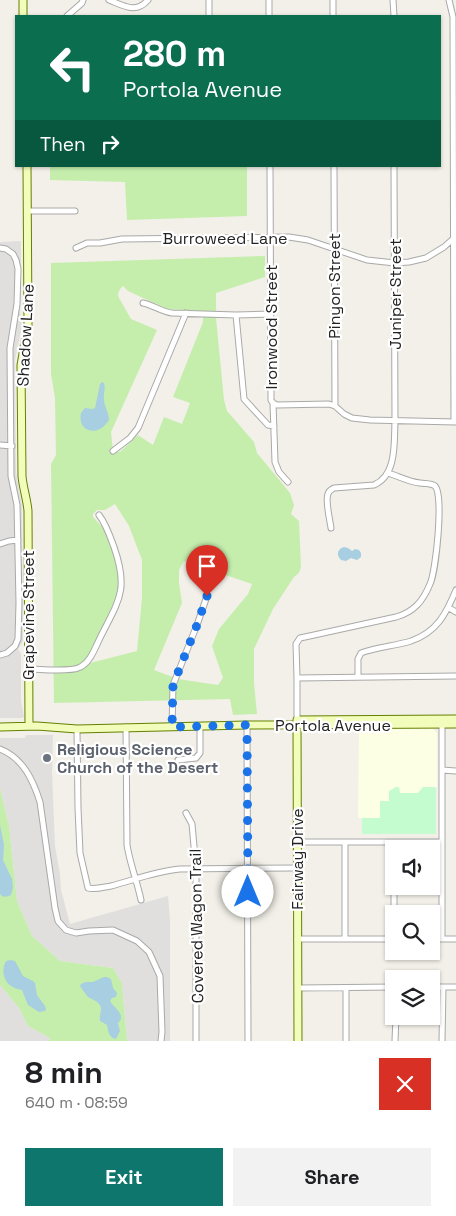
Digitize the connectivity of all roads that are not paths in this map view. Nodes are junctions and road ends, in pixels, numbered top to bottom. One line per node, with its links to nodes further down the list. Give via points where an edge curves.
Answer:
1 (23, 0): 10 (street)
2 (83, 0): 11 (street)
3 (110, 0): 4 (street, via 134,8 141,7)
4 (148, 0)
5 (209, 0): 12 (street)
6 (269, 0): 13 (street)
7 (333, 0): 14 (street)
8 (393, 0): 15 (street)
9 (452, 2): 23 (street)
10 (23, 15)
11 (68, 15)
12 (209, 15)
13 (269, 15)
14 (333, 15)
15 (394, 15)
16 (27, 167): 21 (street, Shadow Lane)
17 (270, 167): 22 (street, Ironwood Street)
18 (334, 167): 26 (street, Pinyon Street)
19 (394, 167): 27 (street, Juniper Street)
20 (75, 210): 21 (street)
21 (27, 211): 42 (street, Shadow Lane, via 28,325 21,364 22,476)
22 (271, 237): 25 (street, Burroweed Lane, via 122,240); 26 (street, Burroweed Lane, via 302,239); 30 (street, Ironwood Street)
23 (454, 238): 27 (street, Burroweed Lane, via 426,258); 35 (street)
24 (0, 248): 38 (street, via 13,254 18,269 17,304 10,348)
25 (76, 248)
26 (334, 250): 27 (street, Burroweed Lane, via 367,260); 33 (street, Pinyon Street)
27 (395, 263): 34 (street, Juniper Street)
28 (143, 303): 29 (street, via 167,313)
29 (186, 313): 31 (street); 39 (street, via 138,428)
30 (271, 314): 31 (street); 32 (street, Ironwood Street)
31 (236, 315): 36 (street, via 244,399 268,425)
32 (273, 403): 33 (street); 36 (street, Ironwood Street)
33 (335, 406): 34 (street, via 352,418)
34 (395, 421): 35 (street); 40 (street, Juniper Street, via 393,456)
35 (455, 422)
36 (274, 426): 41 (street, Ironwood Street, via 275,462 278,472)
37 (0, 445): 38 (street)
38 (12, 446): 45 (street, via 11,476 17,505)
39 (113, 452)
40 (388, 473): 44 (street, via 374,485 330,490 327,500); 55 (street, Fairway Drive, via 436,487 439,495 438,546 431,584 419,604 407,614 300,638 296,644)
41 (288, 482)
42 (28, 503): 52 (street, Grapevine Street)
43 (100, 515): 52 (street, via 122,574 116,605 89,660 78,668)
44 (332, 528)
45 (18, 540): 46 (street); 51 (street, via 18,639 15,646)
46 (0, 544)
47 (456, 590): 49 (street)
48 (207, 596): 65 (street, via 173,685)
49 (448, 608): 50 (street); 54 (street, via 441,620 421,636 361,653)
50 (456, 612)
51 (0, 655)
52 (28, 669): 61 (street, Grapevine Street)
53 (456, 676): 54 (street)
54 (358, 677): 55 (street)
55 (297, 678): 57 (street, Fairway Drive)
56 (456, 719): 57 (street, Portola Avenue)
57 (297, 722): 58 (street, Portola Avenue); 60 (street, Portola Avenue); 72 (street, Fairway Drive)
58 (442, 724): 59 (street, Portola Avenue); 69 (street)
59 (456, 724)
60 (247, 725): 62 (street, Portola Avenue); 78 (street)
61 (29, 726): 63 (street, Portola Avenue); 66 (street, Portola Avenue)
62 (200, 726): 65 (street, Portola Avenue); 68 (street, via 200,752 196,758)
63 (0, 727)
64 (126, 727): 65 (street, Portola Avenue); 66 (street, Portola Avenue); 79 (street, via 127,845)
65 (172, 727)
66 (77, 729): 79 (street, via 80,853 88,888 92,890)
67 (0, 749): 92 (street, via 19,762 36,789 58,921 66,930 76,933 113,930 137,941 149,952 160,976)
68 (178, 760)
69 (442, 770): 70 (street); 74 (street)
70 (456, 770)
71 (186, 814): 77 (street, Covered Wagon Trail, via 192,824)
72 (297, 842): 73 (street); 76 (street, Fairway Drive)
73 (345, 842): 75 (street); 82 (street)
74 (442, 842): 84 (street)
75 (385, 844)
76 (297, 868): 78 (street); 81 (street, Fairway Drive)
77 (196, 869): 78 (street); 79 (street, via 168,870); 93 (street, Covered Wagon Trail)
78 (248, 869): 94 (street)
79 (136, 879): 80 (street)
80 (141, 900)
81 (297, 939): 82 (street); 89 (street, Fairway Drive)
82 (345, 939): 83 (street)
83 (385, 939)
84 (442, 939): 85 (street)
85 (456, 939)
86 (385, 987): 90 (street)
87 (443, 987): 88 (street); 98 (street)
88 (456, 987)
89 (298, 988): 90 (street); 95 (street, Fairway Drive)
90 (346, 988): 96 (street)
91 (396, 1025): 97 (street)
92 (161, 1041)
93 (196, 1041)
94 (248, 1041)
95 (298, 1041)
96 (346, 1041)
97 (395, 1041)
98 (442, 1041)

